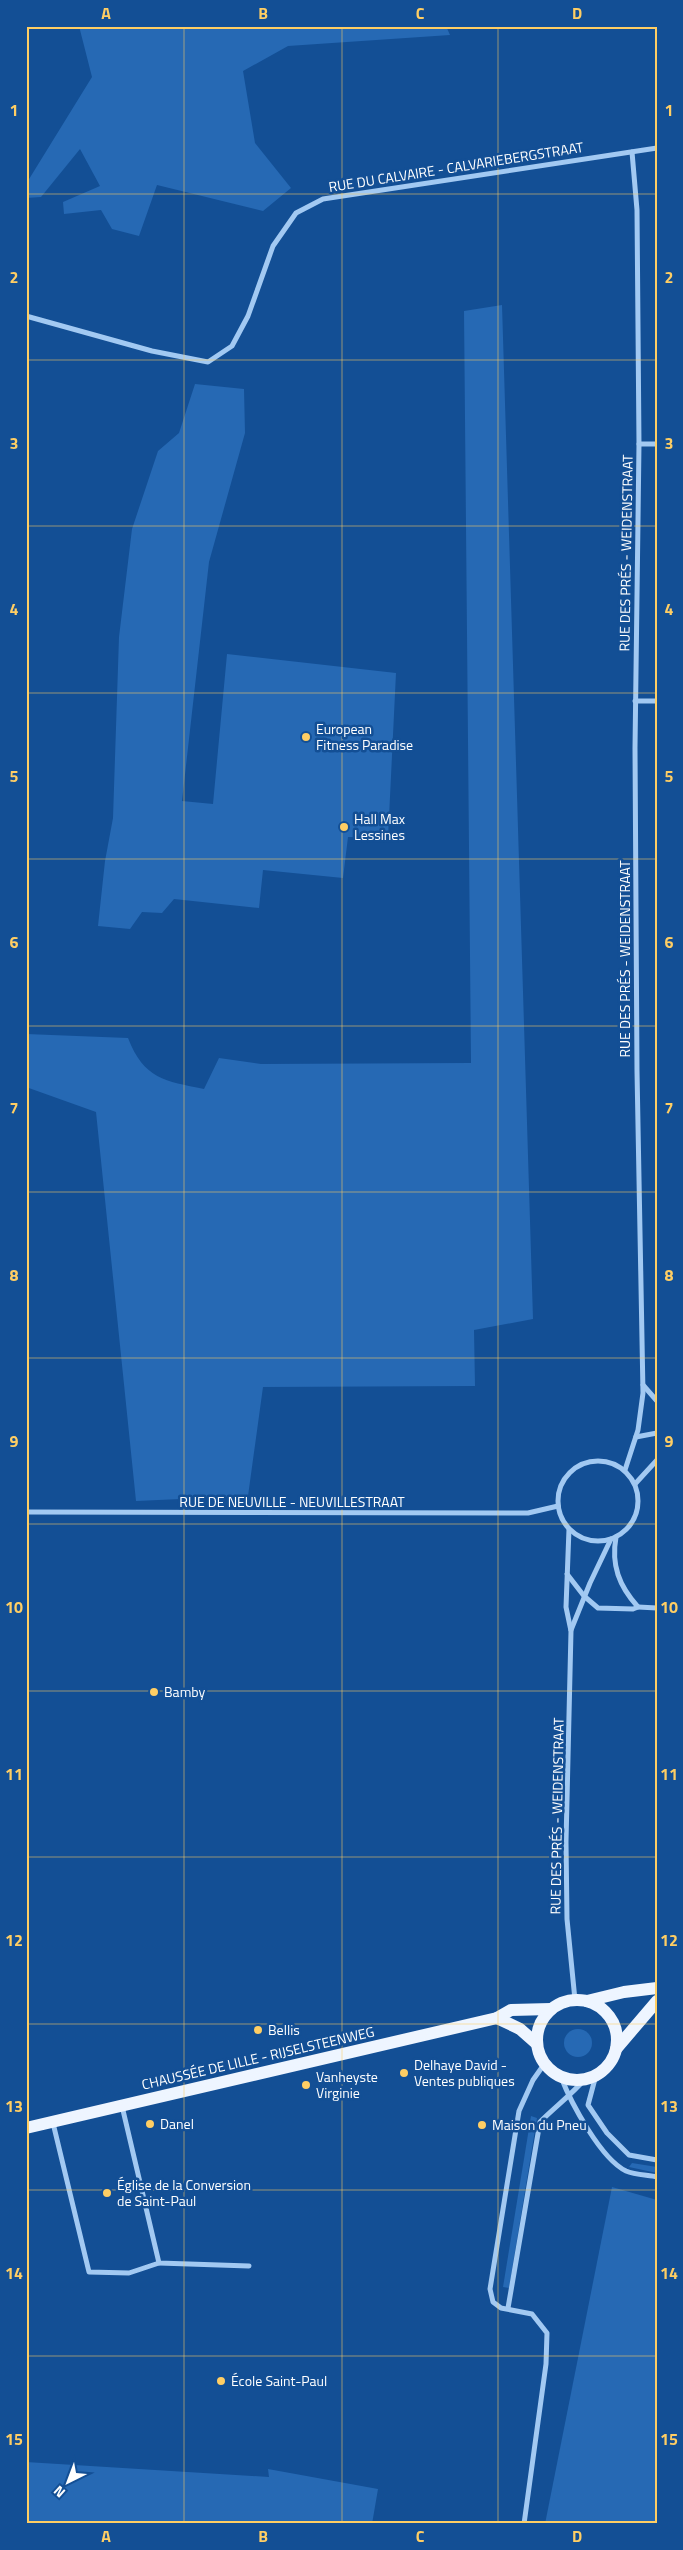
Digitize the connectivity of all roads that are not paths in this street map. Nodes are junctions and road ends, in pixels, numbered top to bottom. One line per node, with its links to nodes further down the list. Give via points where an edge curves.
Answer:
1 (657, 148): 2 (street, RUE DU CALVAIRE - CALVARIEBERGSTRAAT)
2 (632, 152): 3 (street, RUE DU CALVAIRE - CALVARIEBERGSTRAAT, via 323,198 296,213 273,246 248,316 232,346 208,362 152,351); 4 (street, RUE DES PRÉS - WEIDENSTRAAT, via 637,210)
3 (26, 316)
4 (639, 444): 5 (street, RUE DES PRÉS - WEIDENSTRAAT); 7 (street, RUE DES PRÉS - WEIDENSTRAAT)
5 (657, 444)
6 (657, 700): 7 (street)
7 (635, 701): 8 (street, RUE DES PRÉS - WEIDENSTRAAT)
8 (643, 1385): 9 (street); 11 (street, RUE DES PRÉS - WEIDENSTRAAT)
9 (657, 1400)
10 (657, 1433): 11 (street)
11 (636, 1437): 13 (street, RUE DES PRÉS - WEIDENSTRAAT)
12 (657, 1460): 14 (street)
13 (625, 1470): 14 (street, RUE DES PRÉS - WEIDENSTRAAT); 15 (street, via 603,1460 579,1465 562,1482)
14 (635, 1484): 18 (street, RUE DES PRÉS - WEIDENSTRAAT, via 639,1504 637,1515 632,1524)
15 (558, 1506): 16 (street, RUE DE NEUVILLE - NEUVILLESTRAAT, via 528,1513); 17 (street, RUE DES PRÉS - WEIDENSTRAAT)
16 (26, 1512)
17 (568, 1528): 18 (street, via 593,1541); 19 (street, RUE DES PRÉS - WEIDENSTRAAT)
18 (614, 1538): 20 (street, RUE DES PRÉS - WEIDENSTRAAT); 21 (street, via 616,1572 626,1594)
19 (567, 1574): 20 (street); 23 (street, RUE DES PRÉS - WEIDENSTRAAT, via 566,1607)
20 (584, 1596): 21 (street, via 598,1608); 23 (street, RUE DES PRÉS - WEIDENSTRAAT)
21 (638, 1607): 22 (street)
22 (657, 1608)
23 (571, 1631): 25 (street, RUE DES PRÉS - WEIDENSTRAAT, via 567,1919)
24 (657, 1988): 25 (main road)
25 (581, 2001): 27 (main road, via 562,2003); 30 (main road, via 600,2008 611,2019)
26 (657, 2001): 30 (main road)
27 (551, 2010): 28 (main road, CHAUSSÉE DE LILLE - RIJSELSTEENWEG, via 510,2010); 29 (main road, via 541,2022)
28 (497, 2018): 29 (main road, via 520,2029); 35 (main road, CHAUSSÉE DE LILLE - RIJSELSTEENWEG)
29 (537, 2044): 31 (main road)
30 (616, 2049): 33 (main road, via 609,2064)
31 (544, 2063): 32 (main road); 42 (street, via 519,2111 490,2288 493,2302)
32 (561, 2077): 33 (main road, via 573,2080); 34 (street)
33 (591, 2077): 34 (street); 38 (street, via 588,2105 601,2124 628,2155)
34 (569, 2097): 39 (street, via 579,2117 612,2159 626,2171); 42 (street, via 540,2122)
35 (122, 2105): 36 (main road, CHAUSSÉE DE LILLE - RIJSELSTEENWEG); 40 (street)
36 (52, 2122): 37 (main road, CHAUSSÉE DE LILLE - RIJSELSTEENWEG); 40 (street, via 89,2272 129,2273)
37 (26, 2128)
38 (657, 2160)
39 (657, 2177)
40 (159, 2263): 41 (street)
41 (249, 2266)
42 (508, 2308): 43 (street, via 532,2314 548,2333)
43 (524, 2524)

